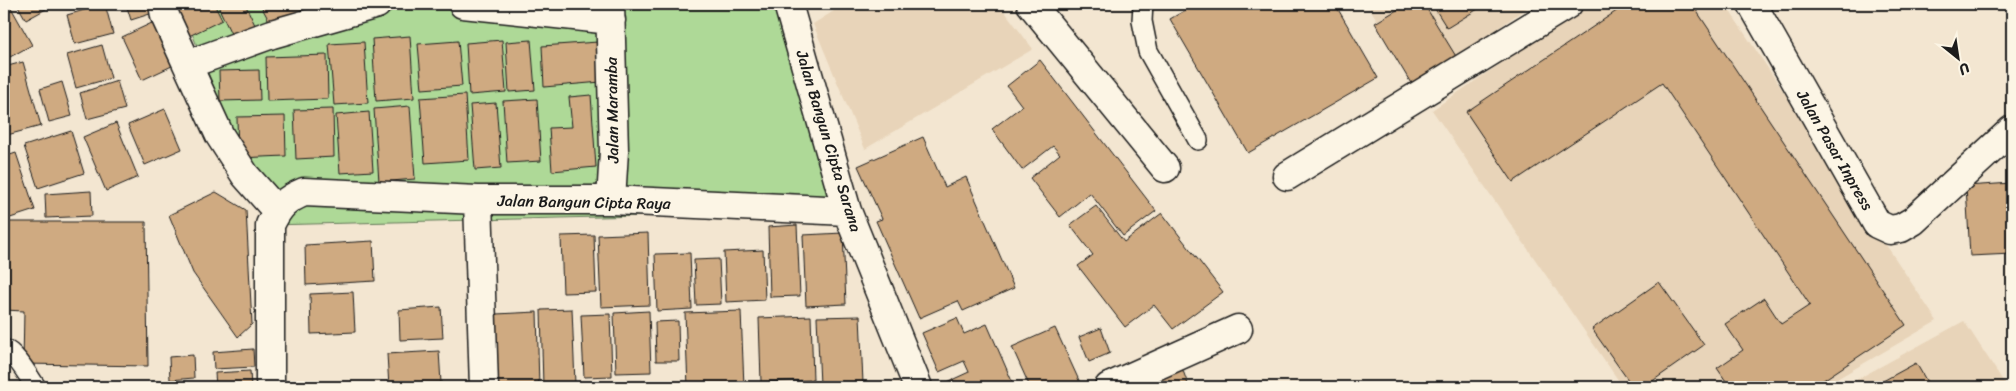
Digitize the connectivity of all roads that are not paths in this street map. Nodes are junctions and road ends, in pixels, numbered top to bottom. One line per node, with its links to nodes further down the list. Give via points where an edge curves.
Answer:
1 (162, 4): 10 (street)
2 (377, 4): 10 (street, via 272,34)
3 (463, 4): 9 (street, Jalan Maramba)
4 (788, 4): 18 (street, Jalan Bangun Cipta Sarana)
5 (1031, 4): 13 (street)
6 (1143, 4): 12 (lane, via 1142,21 1148,51)
7 (1568, 4): 14 (street)
8 (1752, 4): 11 (street, Jalan Pasar Inpress, via 1877,224 1890,230 1901,228 1913,220)
9 (610, 12): 16 (street, Jalan Maramba, via 614,151)
10 (189, 64): 17 (street, via 220,136 245,175)
11 (2012, 130)
12 (1198, 140)
13 (1165, 168)
14 (1287, 176)
15 (478, 200): 16 (street, Jalan Bangun Cipta Raya); 17 (street, via 304,192 288,199); 23 (street, Jalan Bangun Cipta Raya)
16 (611, 200): 18 (street, Jalan Bangun Cipta Raya)
17 (276, 211): 21 (street, via 270,225)
18 (847, 211): 24 (street, Jalan Bangun Cipta Sarana)
19 (1238, 329): 25 (street)
20 (4, 349): 22 (lane, via 17,360)
21 (270, 380)
22 (36, 387)
23 (484, 387)
24 (918, 387)
25 (1109, 387)

